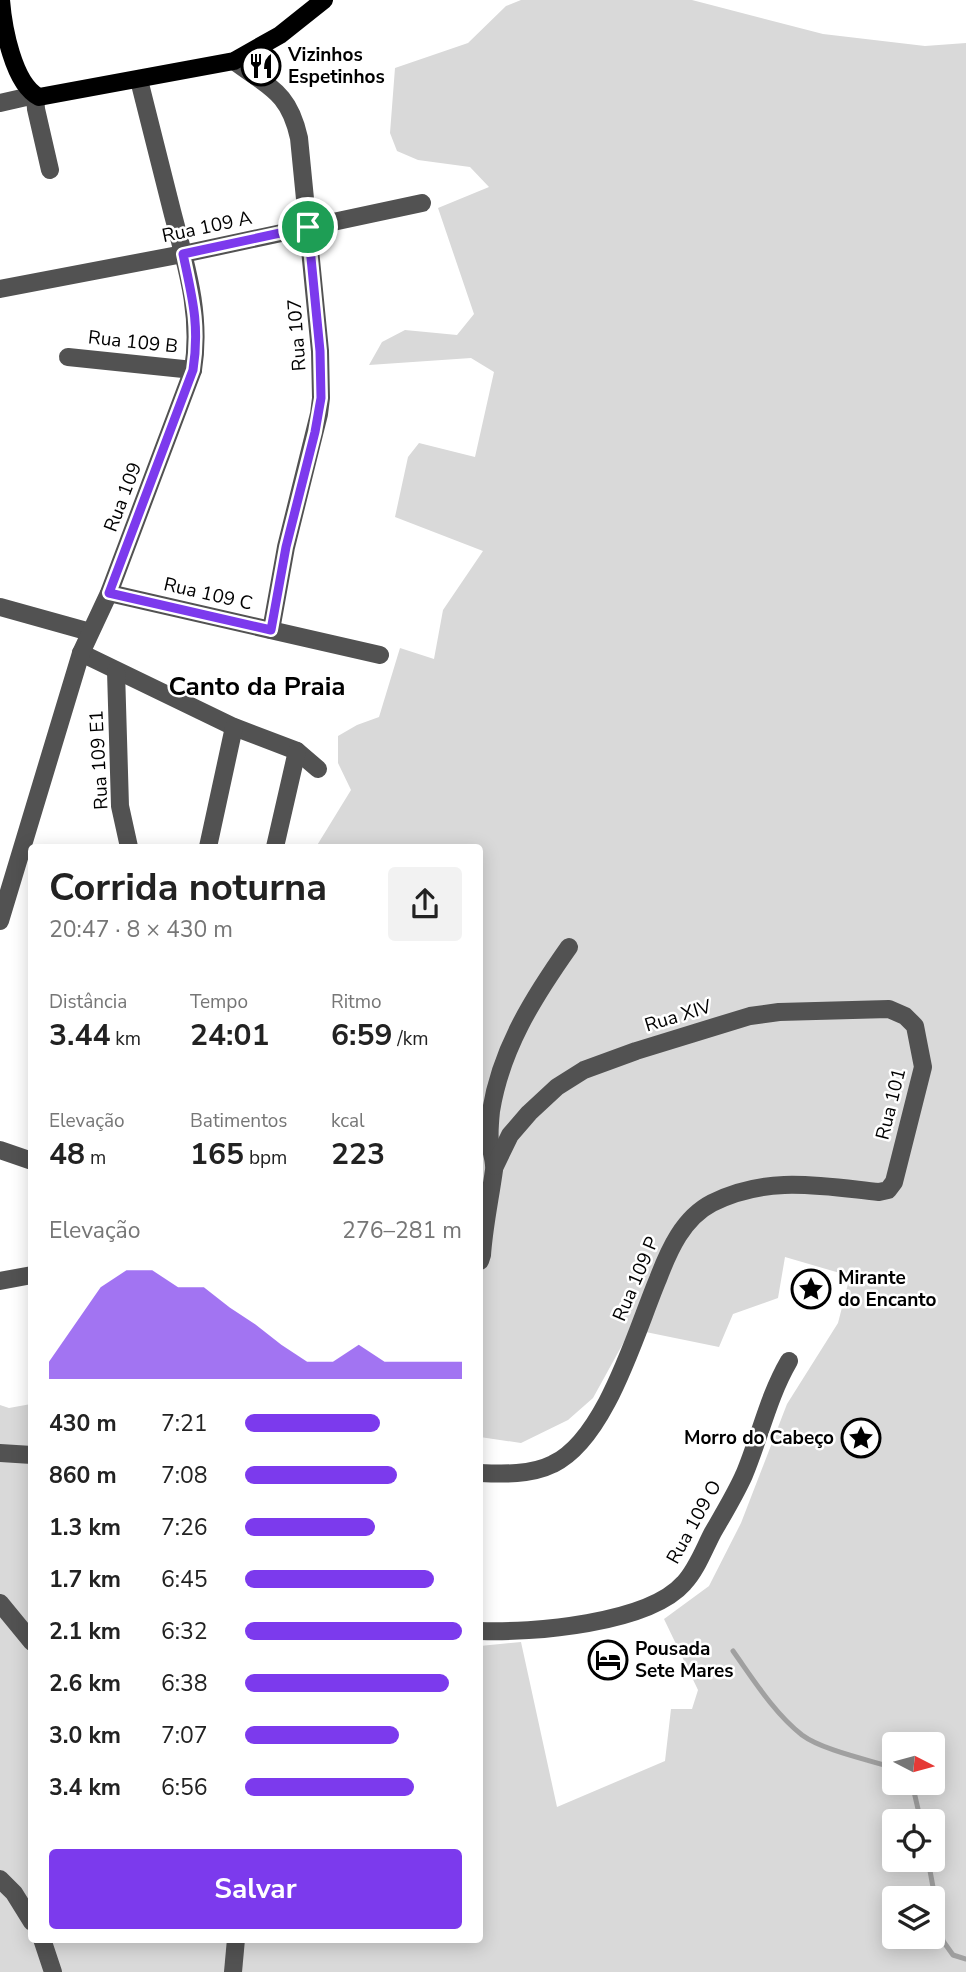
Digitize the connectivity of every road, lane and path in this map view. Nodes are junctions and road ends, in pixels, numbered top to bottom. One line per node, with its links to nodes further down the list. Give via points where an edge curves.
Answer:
1 (1, 0): 5 (main road, via 8,47)
2 (324, 0): 3 (main road, via 280,35)
3 (234, 61): 4 (main road); 9 (street, Rua 107, via 283,98 294,115)
4 (139, 79): 5 (main road); 10 (street, Rua 109)
5 (34, 95): 6 (street); 7 (street)
6 (0, 103)
7 (50, 170)
8 (422, 203): 9 (street, Rua 109 A)
9 (308, 227): 10 (street, Rua 109 A); 16 (street, Rua 107, via 321,398)
10 (183, 254): 11 (street, Rua 109 A); 13 (street, Rua 109, via 196,316)
11 (0, 289)
12 (68, 357): 13 (street, Rua 109 B)
13 (193, 370): 14 (street, Rua 109)
14 (109, 593): 16 (street, Rua 109 C); 17 (street, Rua 109)
15 (0, 607): 17 (street)
16 (271, 630): 19 (street, Rua 109 C)
17 (90, 632): 18 (street, Rua 109)
18 (81, 653): 20 (street); 27 (street, Rua 109)
19 (380, 655)
20 (116, 671): 21 (street); 24 (street, Rua 109 E1, via 120,806)
21 (234, 727): 22 (street); 25 (street)
22 (297, 751): 23 (street); 26 (street)
23 (318, 769)
24 (128, 844)
25 (209, 844)
26 (276, 844)
27 (0, 921)
28 (569, 947): 32 (street, via 529,1006 502,1072 489,1141)
29 (915, 1026): 32 (street, Rua XIV, via 889,1009 779,1012 750,1016 636,1051 584,1070 557,1087 510,1135); 33 (street, Rua 101, via 923,1067 894,1182)
30 (0, 1150): 31 (street)
31 (28, 1160)
32 (495, 1167): 34 (street)
33 (888, 1189): 41 (street, Rua 109 P, via 879,1192 782,1183 712,1203 680,1232 616,1382 582,1440 553,1464 533,1471)
34 (483, 1245)
35 (28, 1276): 36 (street)
36 (0, 1281)
37 (789, 1361): 43 (street, Rua 109 O, via 777,1381 744,1475 683,1585 640,1609 592,1624)
38 (28, 1449): 39 (street)
39 (6, 1455): 40 (street)
40 (28, 1455)
41 (483, 1473)
42 (0, 1603): 44 (street)
43 (483, 1631)
44 (28, 1637)
45 (0, 1879): 46 (street)
46 (28, 1916)
47 (43, 1943): 49 (street)
48 (236, 1943): 50 (street)
49 (53, 1972)
50 (233, 1972)

